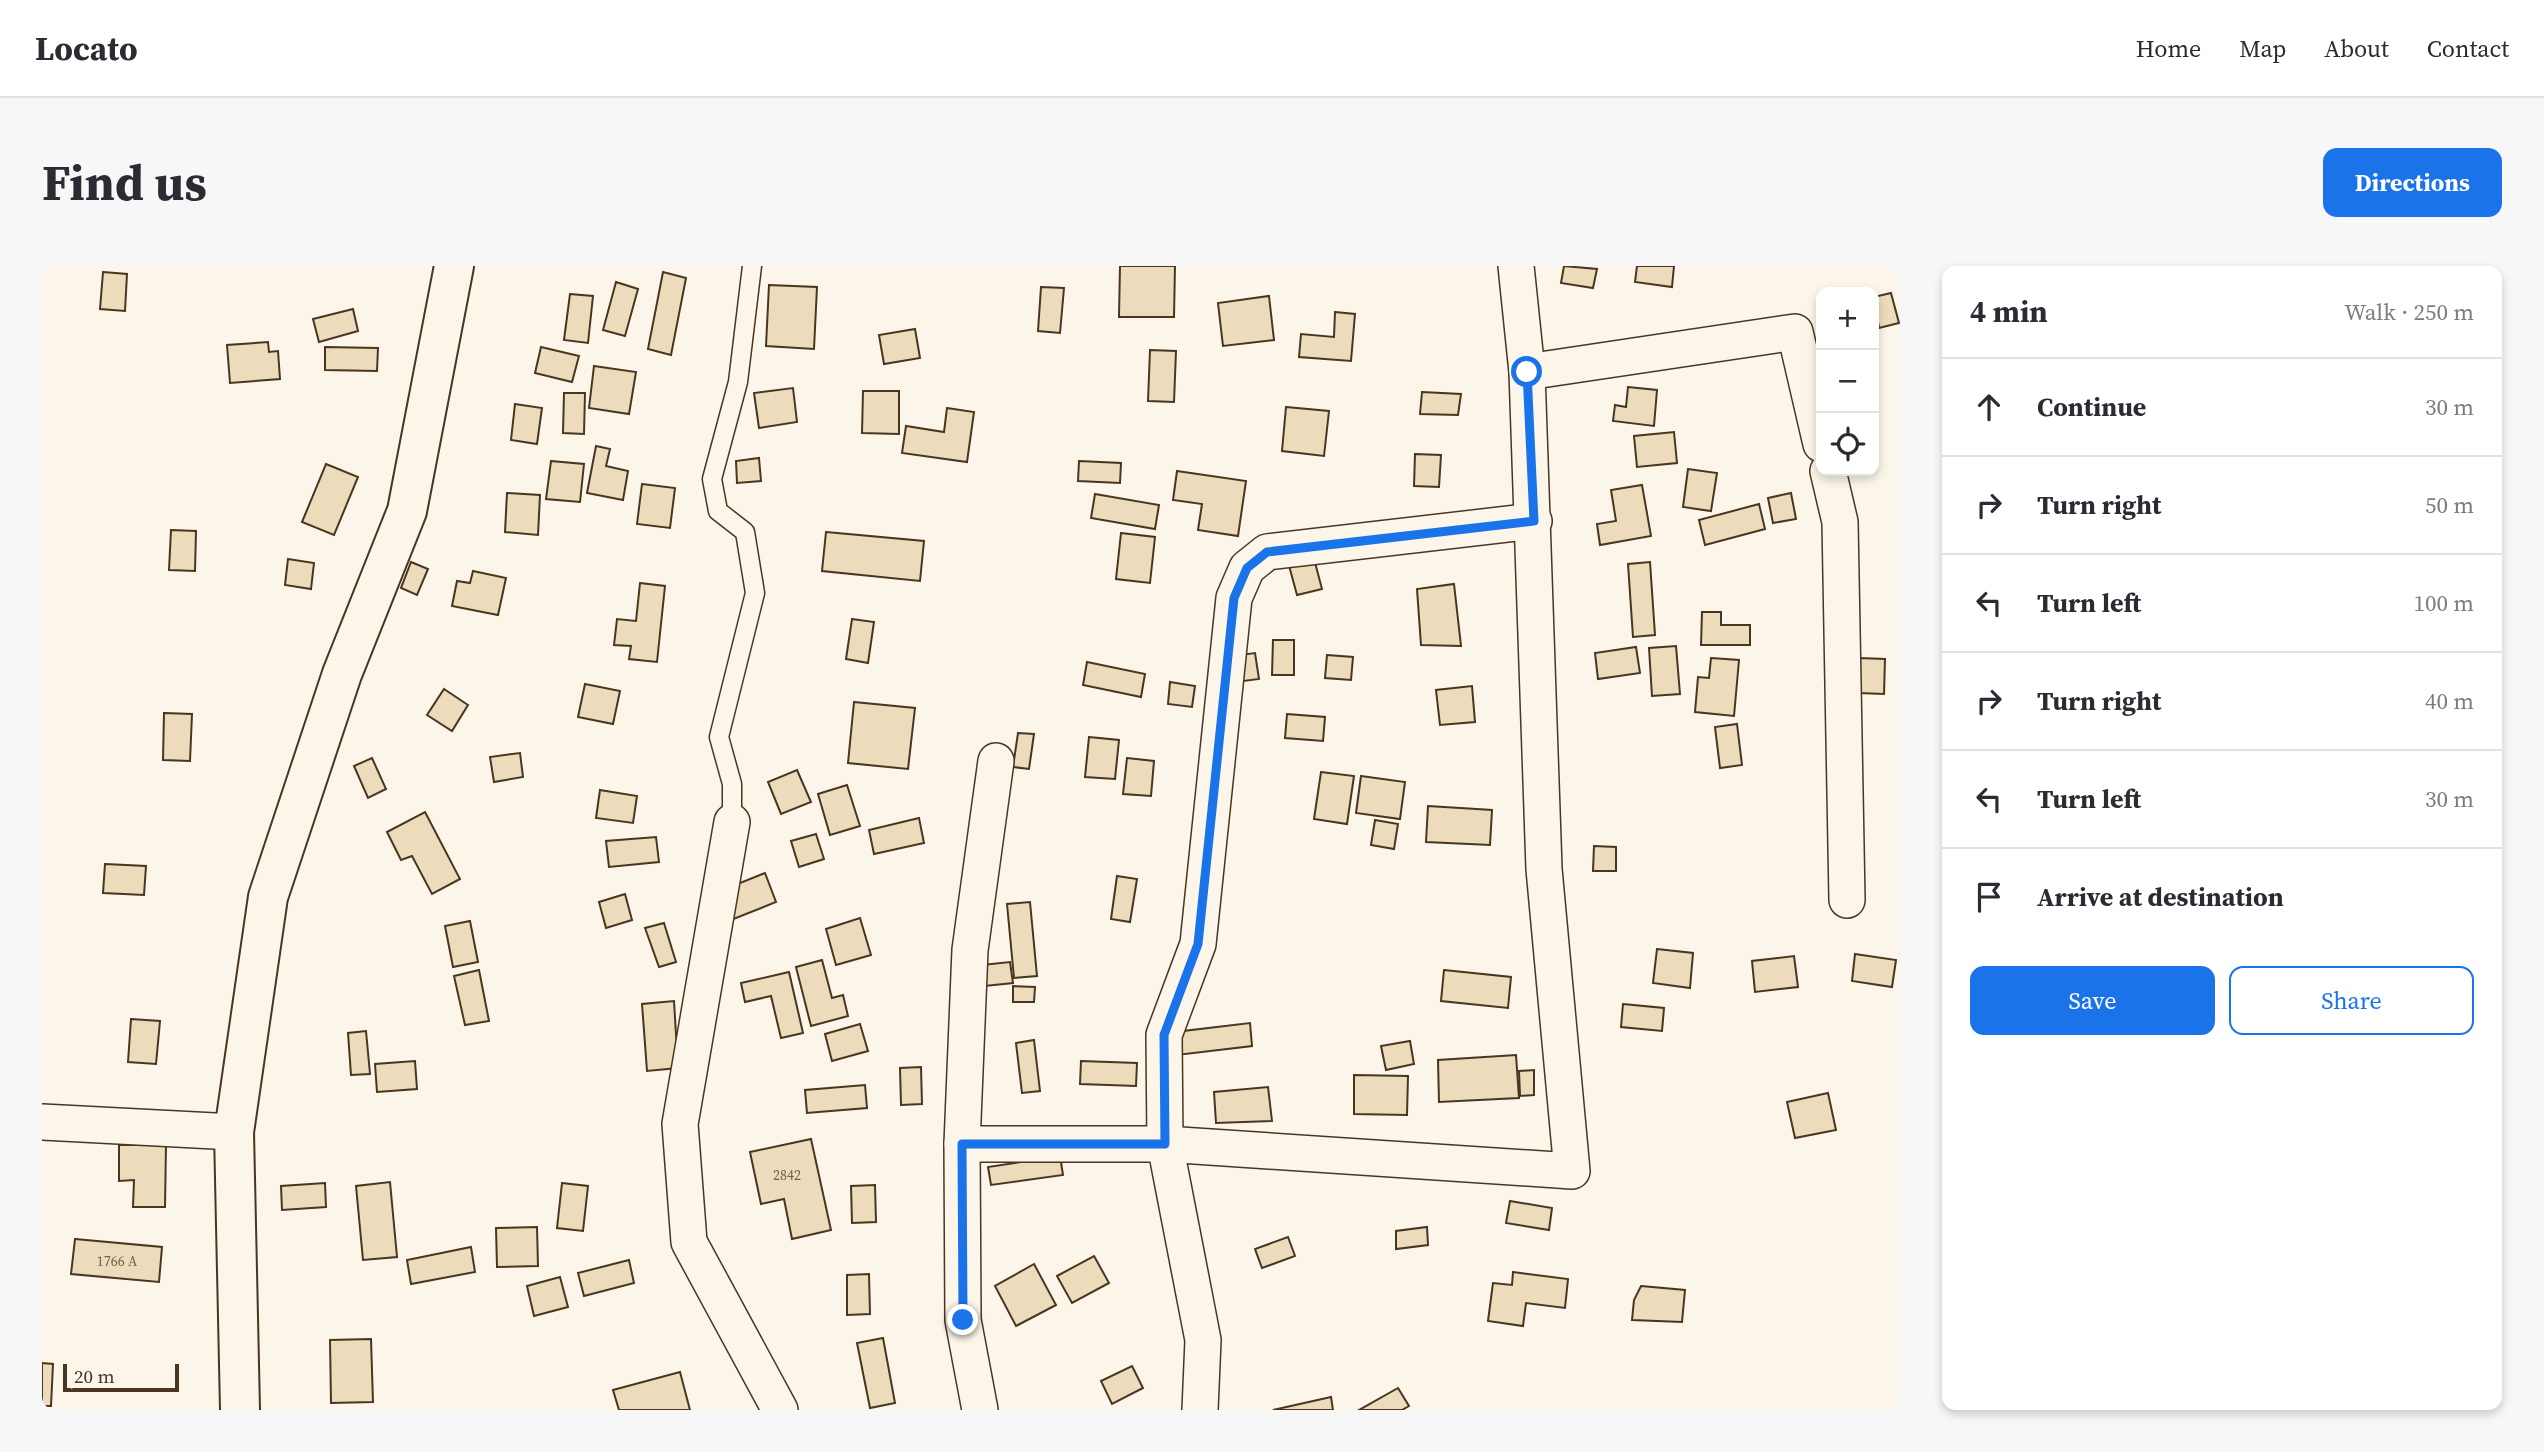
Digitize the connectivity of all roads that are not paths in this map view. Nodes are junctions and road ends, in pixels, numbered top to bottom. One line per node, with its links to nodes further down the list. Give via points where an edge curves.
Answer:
1 (453, 266): 12 (street, via 407,511 342,674 268,897)
2 (752, 266): 9 (lane, via 738,382 712,479 718,511 745,532 755,593 719,737 732,785)
3 (1516, 266): 4 (street)
4 (1527, 372): 5 (street, via 1795,332); 7 (street)
5 (1816, 422)
6 (1829, 476): 10 (street, via 1840,522)
7 (1534, 521): 14 (street, via 1267,552 1247,568 1234,598 1198,944 1164,1035); 14 (street, via 1544,869 1572,1171)
8 (996, 761): 13 (street, via 970,950)
9 (732, 822): 16 (street, via 680,1124 689,1242)
10 (1847, 900)
11 (42, 1122): 12 (street)
12 (234, 1132): 15 (street)
13 (962, 1144): 14 (street); 17 (street, via 963,1320)
14 (1165, 1144): 18 (street, via 1203,1340)
15 (240, 1410)
16 (779, 1410)
17 (980, 1410)
18 (1200, 1410)

